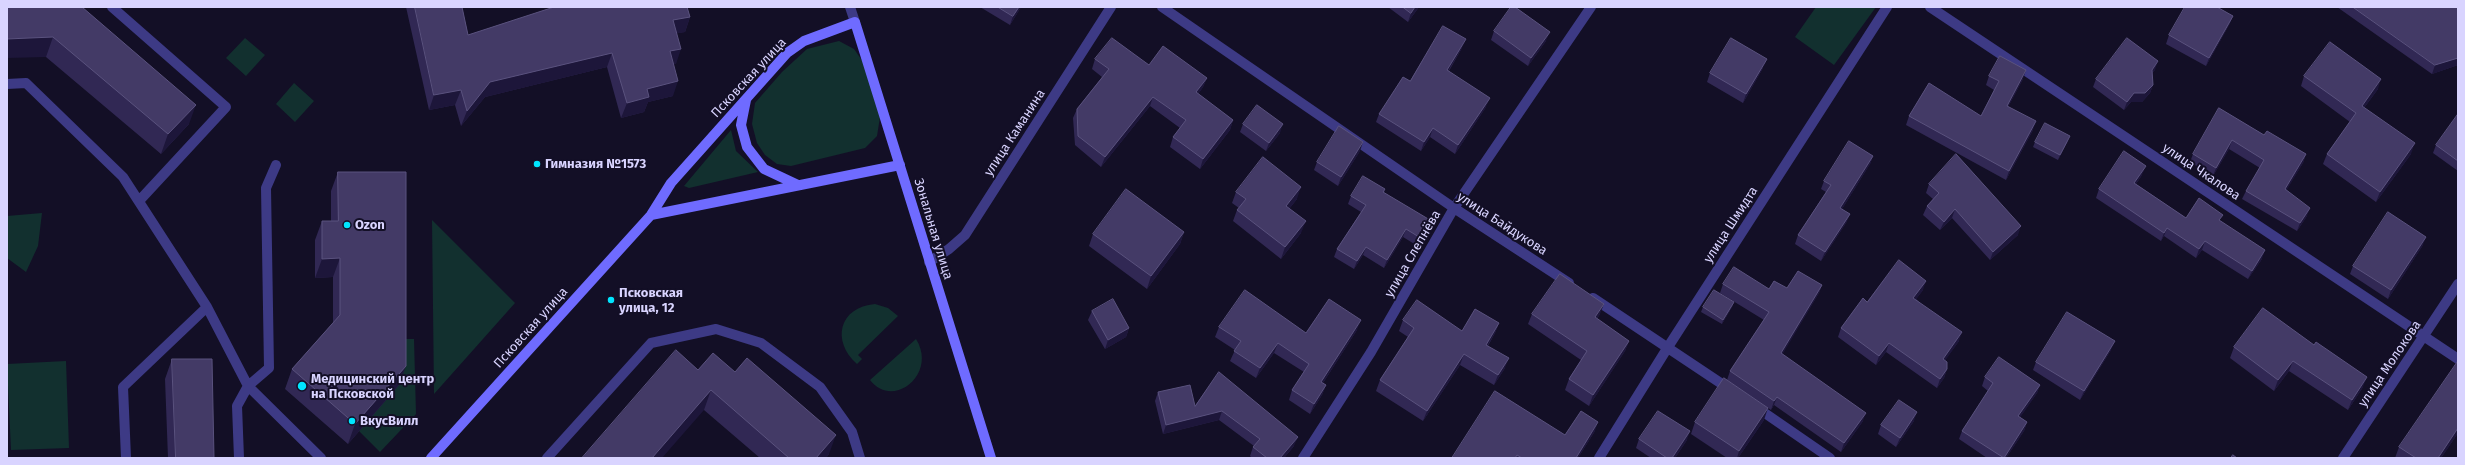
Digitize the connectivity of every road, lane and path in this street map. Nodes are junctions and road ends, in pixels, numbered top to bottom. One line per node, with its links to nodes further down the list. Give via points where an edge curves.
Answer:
1 (112, 7): 14 (street, via 226,107)
2 (850, 7): 8 (street, Зональная улица)
3 (1111, 7): 17 (street, улица Каманина, via 965,235)
4 (1162, 7): 15 (street, улица Байдукова)
5 (1591, 7): 15 (street, улица Слепнёва)
6 (1887, 7): 21 (street, улица Шмидта)
7 (1930, 7): 20 (street, улица Чкалова)
8 (855, 22): 10 (street, Псковская улица, via 804,41 787,53); 12 (street, Зональная улица)
9 (7, 84): 14 (street, via 26,83 123,177)
10 (746, 100): 13 (street, via 741,125 747,147 764,169); 16 (street, Псковская улица, via 671,184)
11 (276, 165): 23 (street, via 266,188 269,368)
12 (900, 165): 13 (street); 17 (street, Зональная улица)
13 (798, 186): 16 (street)
14 (139, 201): 19 (street)
15 (1454, 208): 21 (street, улица Байдукова); 31 (street, улица Слепнёва, via 1371,352)
16 (651, 215): 27 (street, Псковская улица)
17 (929, 262): 30 (street, Зональная улица)
18 (2458, 284): 20 (street, улица Молокова)
19 (207, 307): 23 (street); 24 (street, via 123,387)
20 (2424, 336): 22 (street, улица Чкалова); 34 (street, улица Молокова)
21 (1668, 347): 32 (street, улица Шмидта); 33 (street, улица Байдукова)
22 (2458, 359)
23 (248, 386): 25 (street, via 237,406); 26 (street)
24 (126, 458)
25 (239, 458)
26 (322, 458)
27 (431, 458)
28 (547, 458): 29 (street, via 651,343 716,329 761,343 820,387 852,432)
29 (860, 458)
30 (991, 458)
31 (1303, 458)
32 (1599, 458)
33 (1830, 458)
34 (2343, 458)

